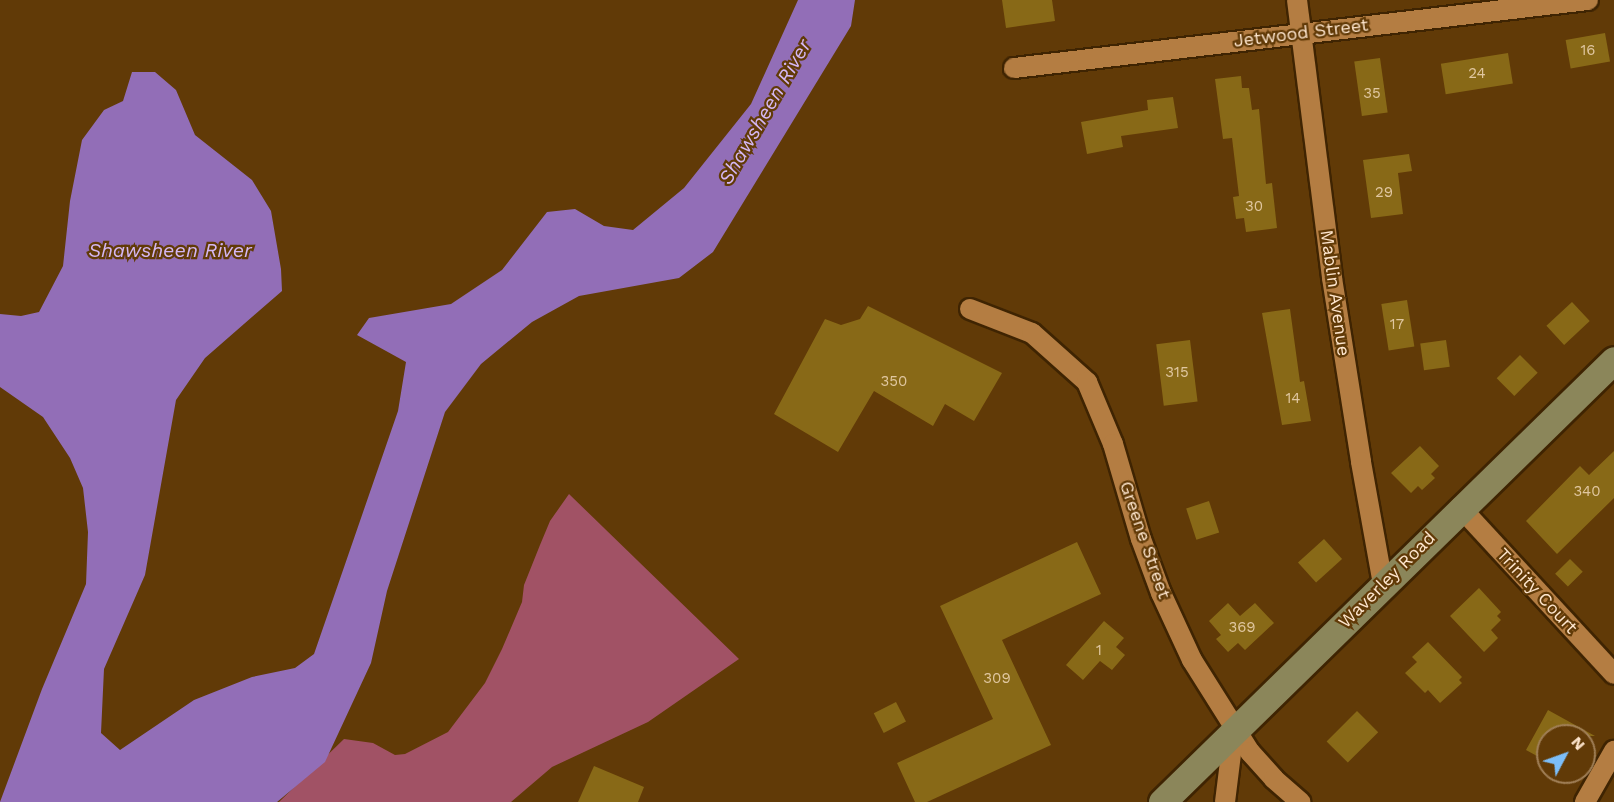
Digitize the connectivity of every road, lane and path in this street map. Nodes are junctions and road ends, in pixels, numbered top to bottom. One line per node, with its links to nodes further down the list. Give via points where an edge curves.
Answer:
1 (1297, 0): 3 (street, Mablin Avenue)
2 (1588, 0): 3 (street, Jetwood Street)
3 (1302, 32): 4 (street, Jetwood Street); 8 (street, Mablin Avenue, via 1332,278)
4 (1014, 68)
5 (970, 309): 10 (street, Greene Street, via 1032,333 1087,382 1113,444 1161,593 1192,660)
6 (1614, 360): 7 (main road, Waverley Road)
7 (1460, 507): 8 (main road, Waverley Road); 9 (street, Trinity Court)
8 (1383, 584): 10 (main road, Waverley Road)
9 (1614, 674)
10 (1234, 730): 12 (main road, Waverley Road); 13 (street); 14 (street, Greene Street, via 1274,779)
11 (1614, 751): 15 (street)
12 (1162, 802)
13 (1225, 802)
14 (1300, 802)
15 (1585, 802)

